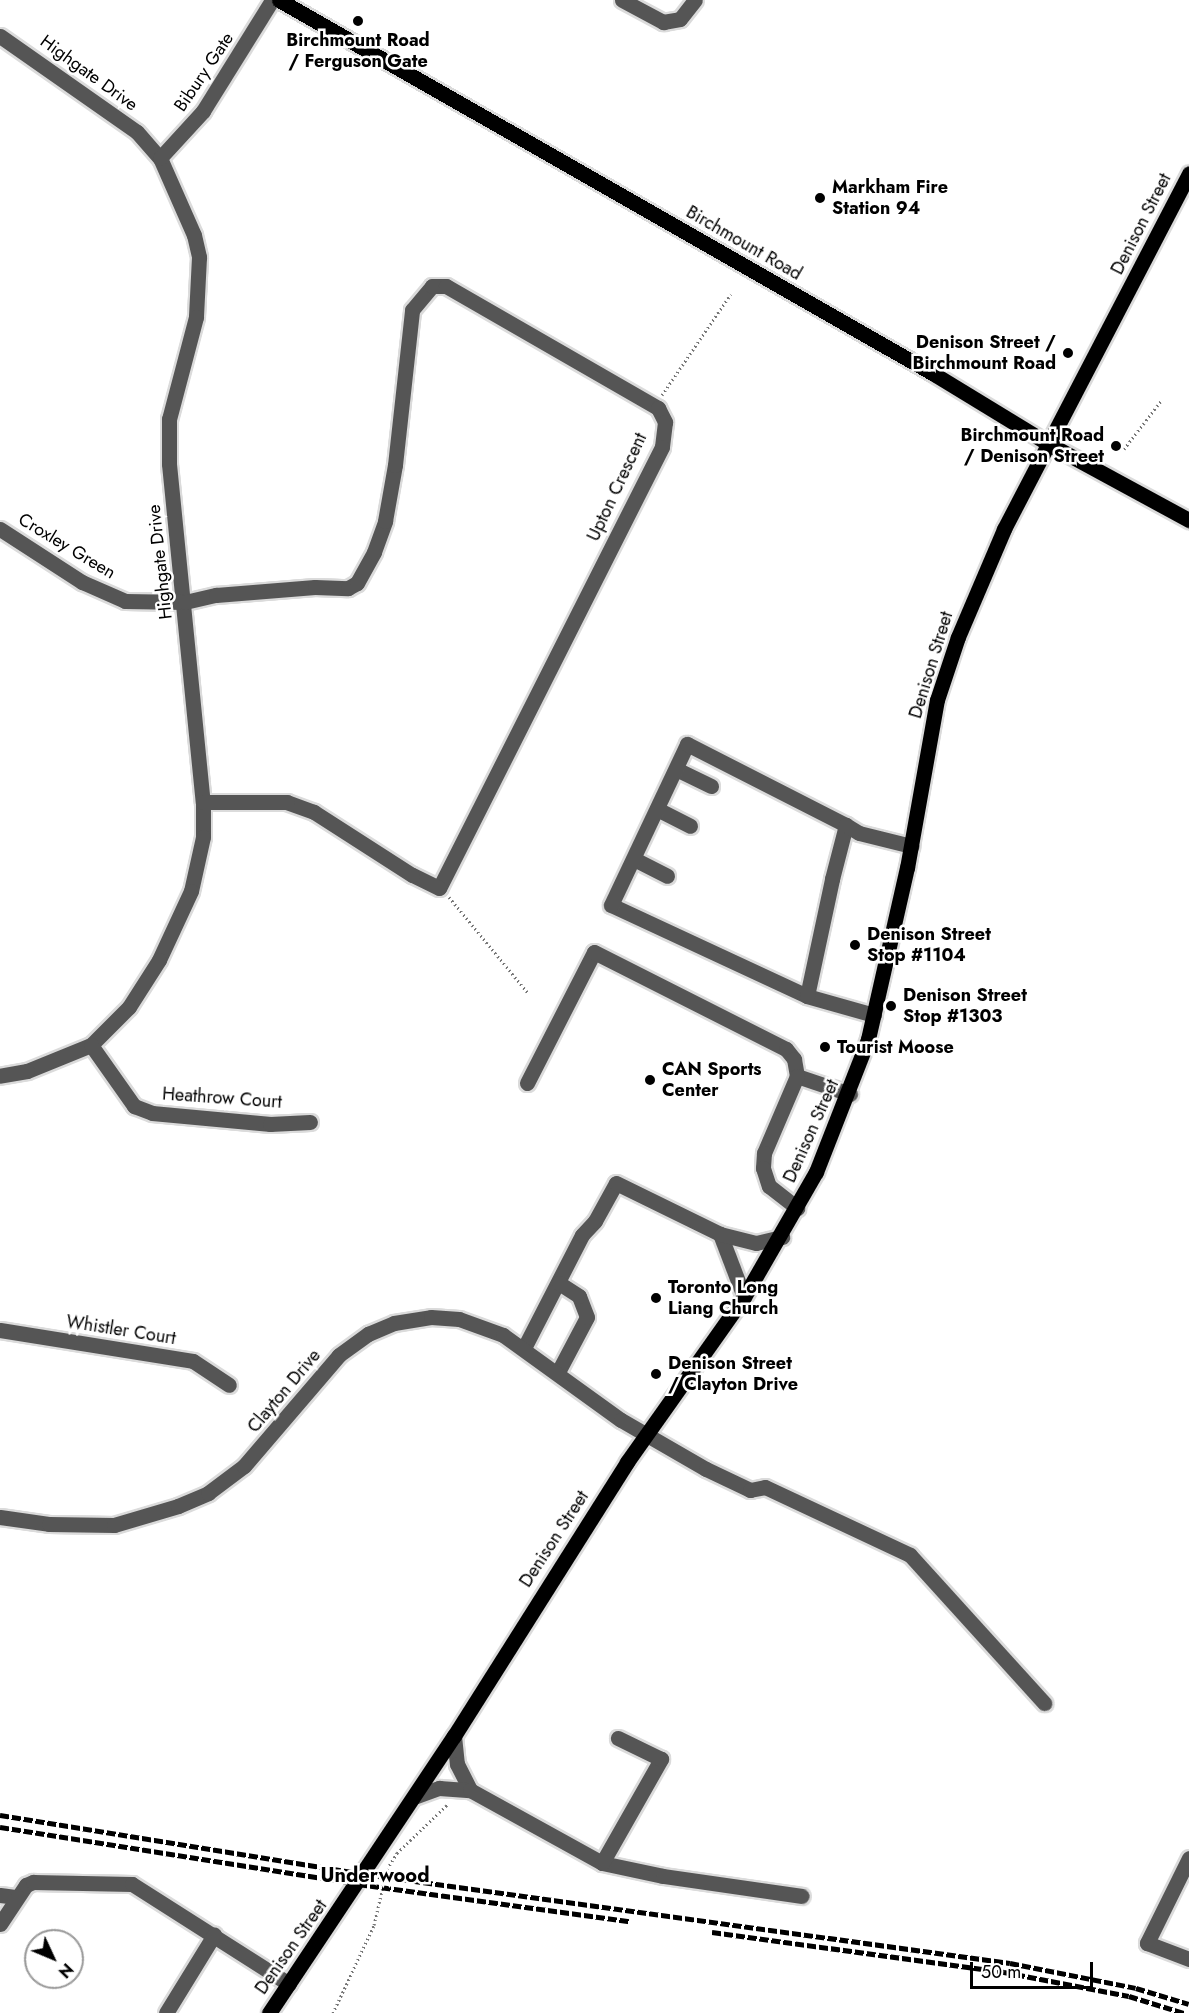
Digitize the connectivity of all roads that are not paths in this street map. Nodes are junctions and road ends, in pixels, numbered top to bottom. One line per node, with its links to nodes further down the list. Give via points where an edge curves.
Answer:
1 (272, 0): 6 (street, Bibury Gate, via 203,111)
2 (279, 0): 8 (main road, Birchmount Road, via 925,369)
3 (621, 0): 4 (street, via 663,22 680,19)
4 (695, 0)
5 (0, 36): 6 (street, Highgate Drive, via 137,132)
6 (160, 158): 11 (street, Highgate Drive, via 179,195 199,258 196,316 170,419 169,464)
7 (1189, 173): 8 (main road, Denison Street)
8 (1047, 443): 9 (main road, Birchmount Road); 18 (main road, Denison Street, via 979,581 937,699)
9 (1189, 520)
10 (0, 529): 11 (street, Croxley Green, via 82,582 125,602)
11 (184, 602): 14 (street, Highgate Drive); 14 (street, Upton Crescent, via 216,595 315,586 336,590 357,583 385,520 396,465 412,310 432,286 446,286 655,407 665,422 662,447 439,888 314,813 287,802)
12 (676, 769): 13 (street); 15 (street); 16 (street, via 687,744)
13 (711, 786)
14 (203, 802): 23 (street, Highgate Drive, via 200,861 191,891 159,960 129,1007)
15 (657, 810): 17 (street); 19 (street)
16 (846, 825): 18 (street, via 859,833); 21 (street)
17 (690, 826)
18 (911, 846): 22 (main road, Denison Street)
19 (634, 859): 20 (street); 21 (street, via 611,905)
20 (667, 876)
21 (807, 996): 22 (street)
22 (874, 1015): 27 (main road, Denison Street)
23 (91, 1045): 24 (street, Highgate Drive, via 27,1071); 28 (street, Heathrow Court, via 134,1106 152,1113 270,1124)
24 (0, 1076)
25 (797, 1077): 26 (street, via 794,1059 786,1048 594,952); 27 (street); 29 (street, via 764,1153 763,1168 769,1186)
26 (527, 1083)
27 (850, 1094): 29 (main road, Denison Street)
28 (310, 1122)
29 (797, 1208): 31 (main road, Denison Street)
30 (720, 1234): 31 (street, via 756,1243); 32 (street, via 616,1183 595,1221 582,1235); 33 (street, via 737,1269)
31 (782, 1237): 33 (main road, Denison Street)
32 (559, 1283): 35 (street); 36 (street, via 579,1296 587,1317)
33 (744, 1297): 38 (main road, Denison Street)
34 (0, 1330): 37 (street, Whistler Court, via 193,1361)
35 (524, 1348): 36 (street, Clayton Drive); 39 (street, Clayton Drive, via 481,1324 459,1319 431,1317 394,1323 368,1334 339,1355 276,1433 244,1466 208,1493 114,1525 69,1526)
36 (558, 1372): 38 (street, Clayton Drive, via 621,1420)
37 (230, 1385)
38 (647, 1433): 40 (street, Clayton Drive, via 750,1490 765,1487 909,1555); 41 (main road, Denison Street)
39 (0, 1517)
40 (1044, 1703)
41 (454, 1736): 43 (street); 44 (main road, Denison Street)
42 (618, 1738): 46 (street, via 661,1759)
43 (464, 1790): 44 (street, via 439,1788); 46 (street)
44 (414, 1797): 53 (main road, Denison Street)
45 (1189, 1858): 52 (street, via 1147,1943)
46 (602, 1863): 48 (street)
47 (0, 1895): 49 (street)
48 (802, 1896)
49 (17, 1897): 50 (street); 51 (street, via 33,1882 132,1884)
50 (0, 1924)
51 (214, 1935): 53 (street); 54 (street)
52 (1189, 1959)
53 (289, 1984): 55 (main road, Denison Street)
54 (166, 2013)
55 (269, 2013)

